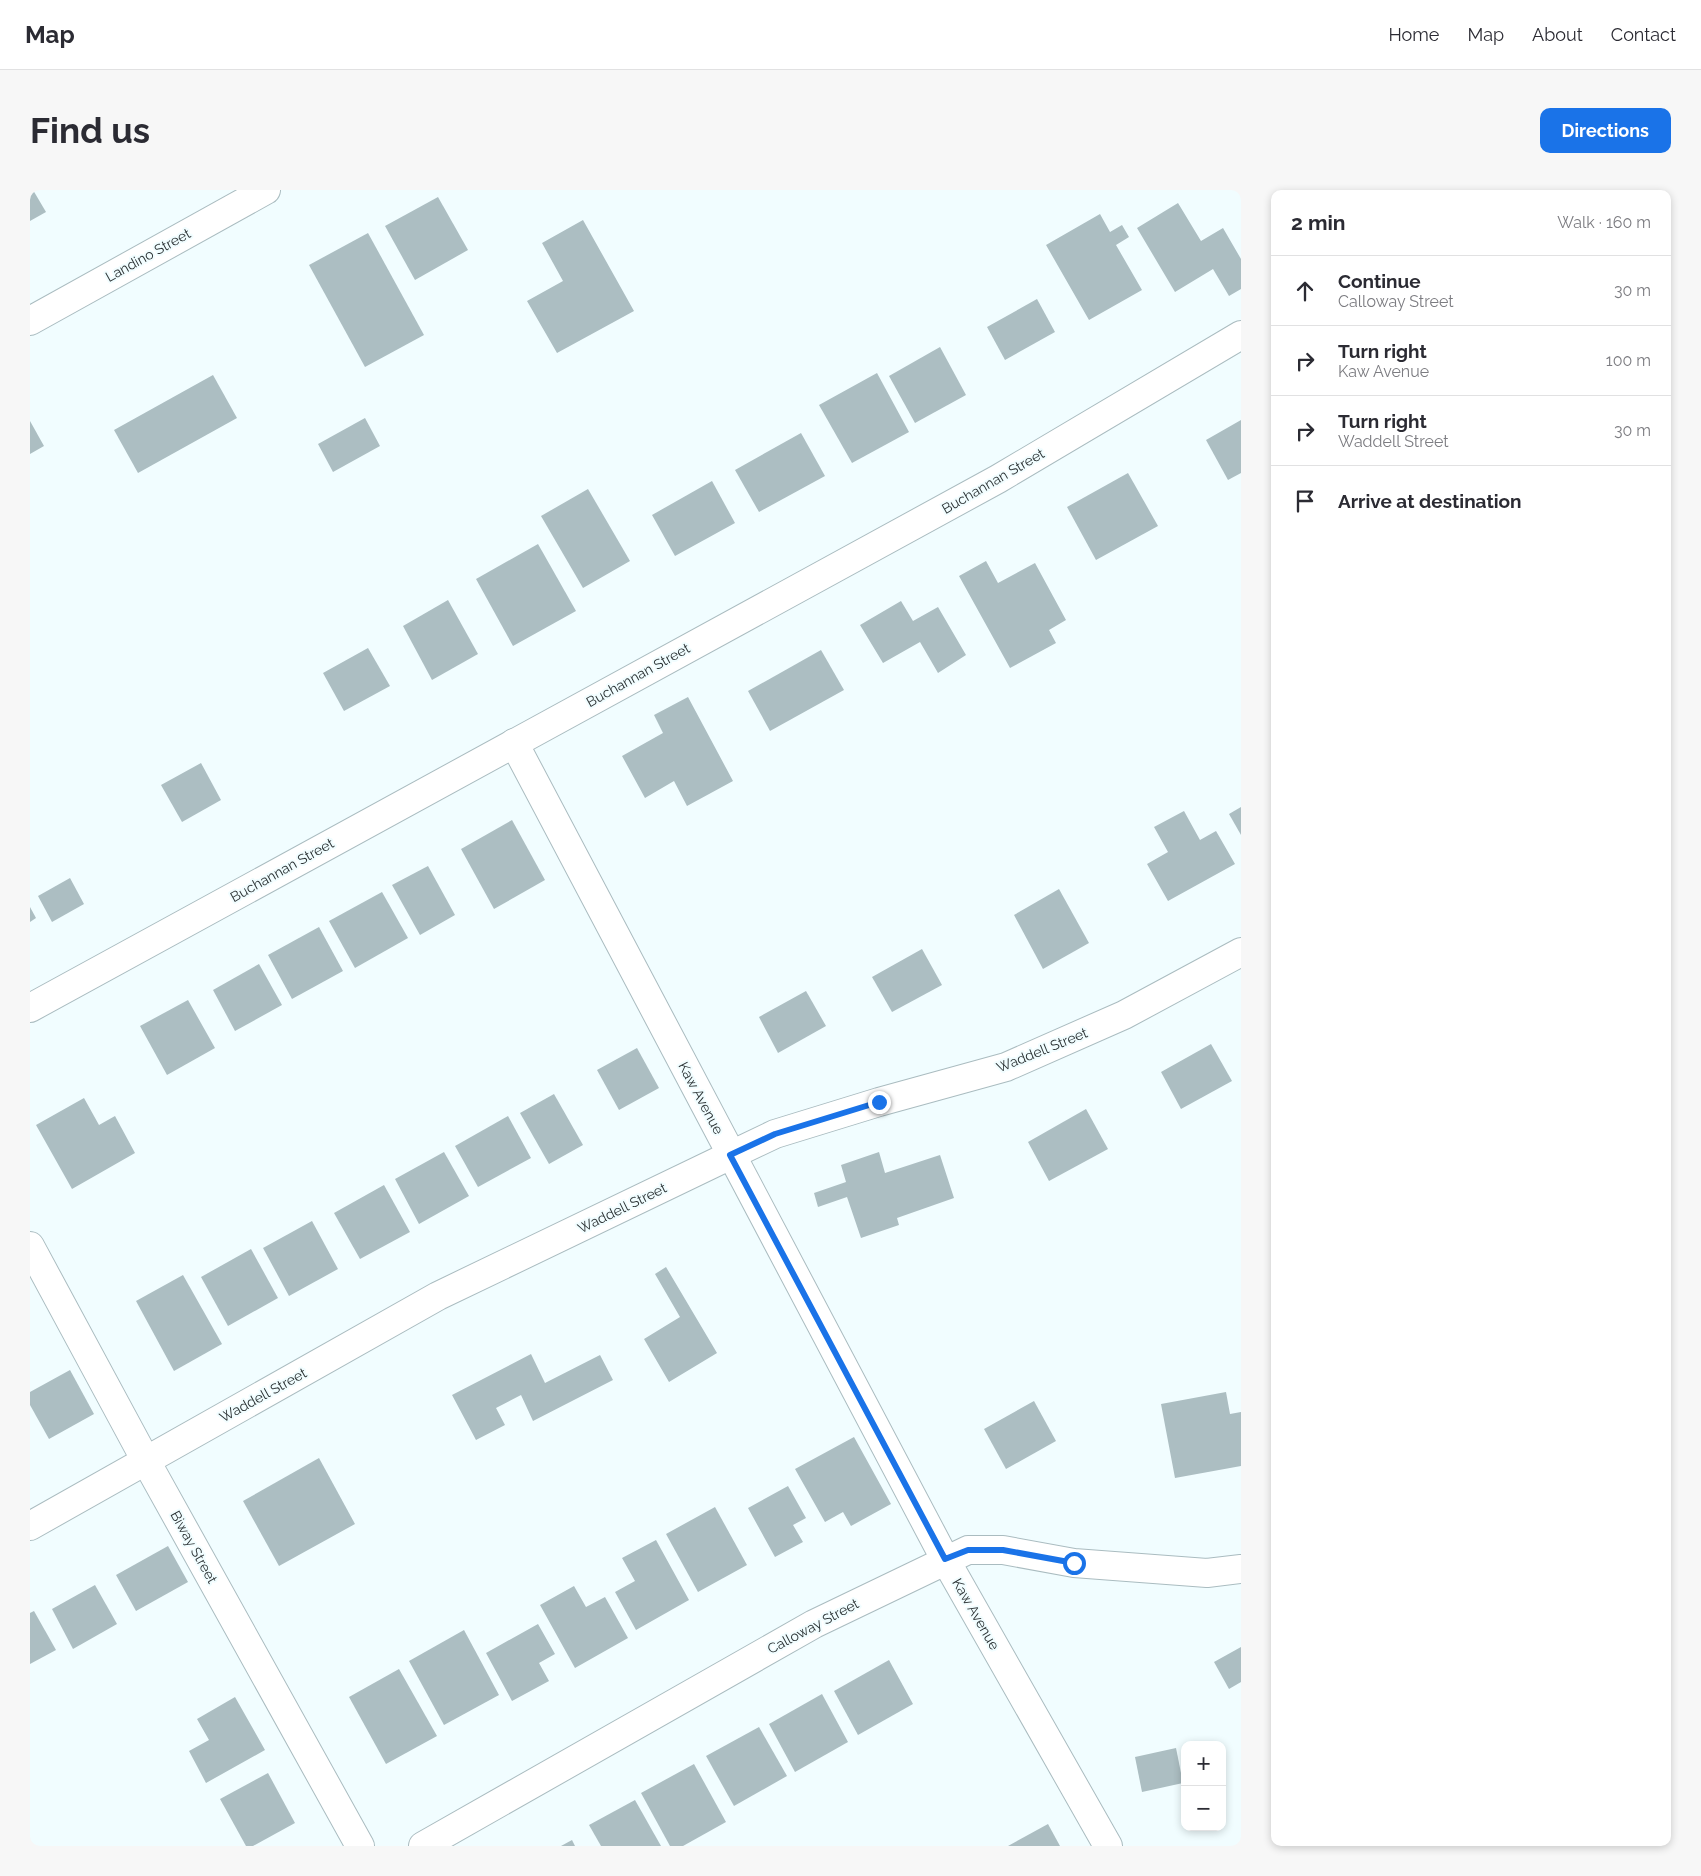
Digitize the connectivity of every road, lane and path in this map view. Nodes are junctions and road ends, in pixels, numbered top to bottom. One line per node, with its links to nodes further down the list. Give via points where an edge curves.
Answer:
1 (266, 190): 2 (street, Landino Street)
2 (30, 321)
3 (1241, 336): 4 (street, Buchannan Street, via 998,479)
4 (514, 743): 6 (street, Buchannan Street); 7 (street, Kaw Avenue)
5 (1241, 952): 7 (street, Waddell Street, via 1124,1016 1006,1067 775,1134)
6 (30, 1008)
7 (730, 1155): 9 (street, Waddell Street, via 438,1296); 11 (street, Kaw Avenue)
8 (30, 1246): 9 (street, Biway Street)
9 (146, 1461): 10 (street, Waddell Street); 13 (street, Biway Street)
10 (30, 1526)
11 (945, 1559): 12 (street, Calloway Street, via 968,1550 1003,1550 1074,1563 1207,1574); 14 (street, Calloway Street, via 814,1624); 15 (street, Kaw Avenue)
12 (1241, 1570)
13 (360, 1846)
14 (423, 1846)
15 (1108, 1846)

